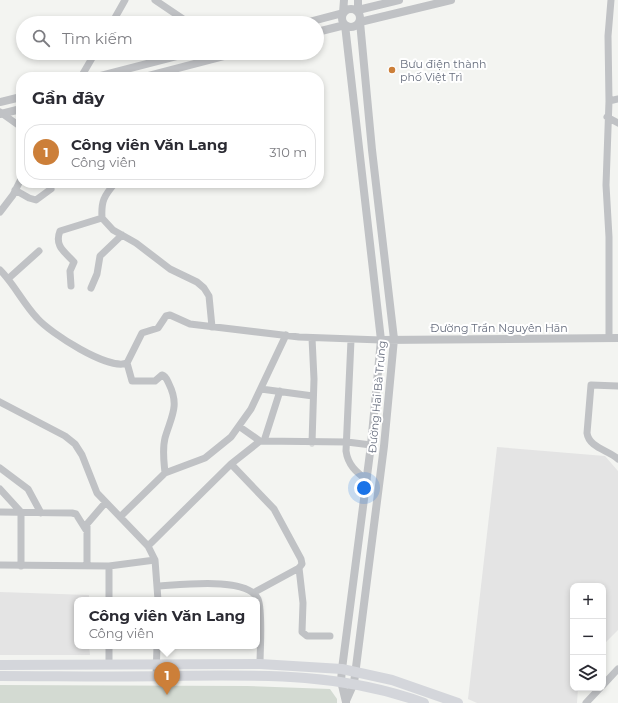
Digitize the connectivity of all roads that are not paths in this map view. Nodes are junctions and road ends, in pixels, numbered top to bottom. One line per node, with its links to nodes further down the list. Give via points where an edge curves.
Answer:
1 (125, 0): 10 (street)
2 (155, 0): 11 (street)
3 (344, 0): 9 (street)
4 (358, 0): 8 (street)
5 (399, 0): 8 (street)
6 (451, 0): 13 (street)
7 (611, 0): 24 (street)
8 (358, 10): 9 (street, via 349,9); 13 (street)
9 (343, 13): 12 (street); 14 (street)
10 (116, 16)
11 (179, 16)
12 (324, 18)
13 (360, 22): 14 (street, via 353,27); 47 (street, Đường Hai Bà Trưng, via 372,157)
14 (345, 25): 15 (street); 49 (street, Đường Hai Bà Trưng)
15 (324, 30)
16 (91, 60): 19 (street)
17 (162, 60): 20 (street)
18 (209, 60): 21 (street)
19 (84, 72)
20 (115, 72)
21 (163, 72)
22 (16, 98): 25 (street)
23 (618, 99): 24 (street)
24 (608, 101): 28 (street)
25 (0, 102)
26 (16, 110): 27 (street)
27 (1, 113): 30 (street)
28 (607, 117): 29 (street); 45 (street)
29 (618, 123)
30 (16, 124)
31 (111, 188): 35 (street, via 101,206)
32 (51, 189): 33 (street, via 36,200)
33 (15, 190): 34 (street)
34 (0, 212)
35 (102, 218): 36 (street, via 113,230); 40 (street, via 60,231 60,249 74,262 70,271)
36 (122, 235): 41 (street, via 100,256); 42 (street, via 170,269 204,288 209,296)
37 (39, 251): 39 (street)
38 (0, 270): 39 (street)
39 (8, 278): 50 (street, via 36,318 47,328 72,345 106,361)
40 (71, 286)
41 (91, 288)
42 (212, 327): 43 (street); 50 (street, via 190,324 176,317 166,316 158,328 142,333)
43 (286, 335): 44 (street); 52 (street)
44 (312, 338): 48 (street); 54 (street)
45 (609, 338): 46 (street, Đường Trần Nguyên Hãn); 47 (street, Đường Trần Nguyên Hãn)
46 (618, 338)
47 (394, 339): 49 (street, Đường Trần Nguyên Hãn); 97 (street, Đường Hai Bà Trưng, via 384,446)
48 (351, 340): 49 (street); 58 (street)
49 (381, 340): 60 (street, Đường Hai Bà Trưng)
50 (128, 363): 64 (street, via 132,382 155,381 162,375 167,378 171,387 175,411 165,439)
51 (618, 386): 61 (street, via 591,385 587,434 592,444)
52 (261, 389): 53 (street); 56 (street)
53 (280, 391): 54 (street); 57 (street)
54 (314, 396): 59 (street)
55 (0, 402): 67 (street, via 65,436 75,444 97,493)
56 (240, 427): 57 (street); 64 (street, via 205,458)
57 (262, 441): 59 (street); 62 (street)
58 (347, 442): 59 (street); 60 (street); 65 (street, via 349,463)
59 (312, 443)
60 (371, 445): 65 (street, Đường Hai Bà Trưng)
61 (618, 459)
62 (231, 464): 73 (street); 79 (street, via 274,509 301,559 302,564)
63 (0, 468): 70 (street, via 28,489)
64 (165, 473): 71 (street)
65 (367, 480): 95 (street, Đường Hai Bà Trưng)
66 (0, 489): 69 (street)
67 (105, 503): 71 (street); 72 (street, via 90,519)
68 (0, 512): 69 (street)
69 (21, 512): 70 (street); 76 (street)
70 (41, 513): 72 (street, via 76,514)
71 (120, 517): 73 (street)
72 (86, 530): 77 (street)
73 (148, 546): 74 (street)
74 (155, 560): 78 (street); 80 (street)
75 (0, 565): 76 (street)
76 (21, 566): 77 (street)
77 (87, 566): 78 (street)
78 (109, 566): 82 (street)
79 (299, 568): 81 (street); 86 (street, via 303,603 302,632 307,636)
80 (158, 586): 81 (street, via 227,584); 83 (street)
81 (253, 593): 84 (street)
82 (109, 597)
83 (158, 597)
84 (255, 597)
85 (260, 606): 89 (street)
86 (330, 636)
87 (109, 649): 93 (street)
88 (157, 649): 94 (street)
89 (260, 649)
90 (260, 649): 91 (street)
91 (260, 664): 94 (main road); 95 (main road)
92 (0, 665): 93 (main road)
93 (109, 665): 94 (main road)
94 (156, 665): 99 (street)
95 (342, 669): 97 (main road); 100 (street, Đường Hai Bà Trưng)
96 (618, 669): 101 (street)
97 (356, 671): 102 (street, Đường Hai Bà Trưng); 107 (main road, via 392,680)
98 (0, 676): 99 (main road)
99 (156, 676): 100 (main road, via 260,675)
100 (341, 681): 102 (main road); 105 (street, Đường Hai Bà Trưng)
101 (606, 682)
102 (354, 683): 104 (main road); 105 (street, Đường Hai Bà Trưng)
103 (597, 691): 108 (street)
104 (406, 700): 106 (main road)
105 (346, 702)
106 (424, 703)
107 (458, 703)
108 (586, 703)

